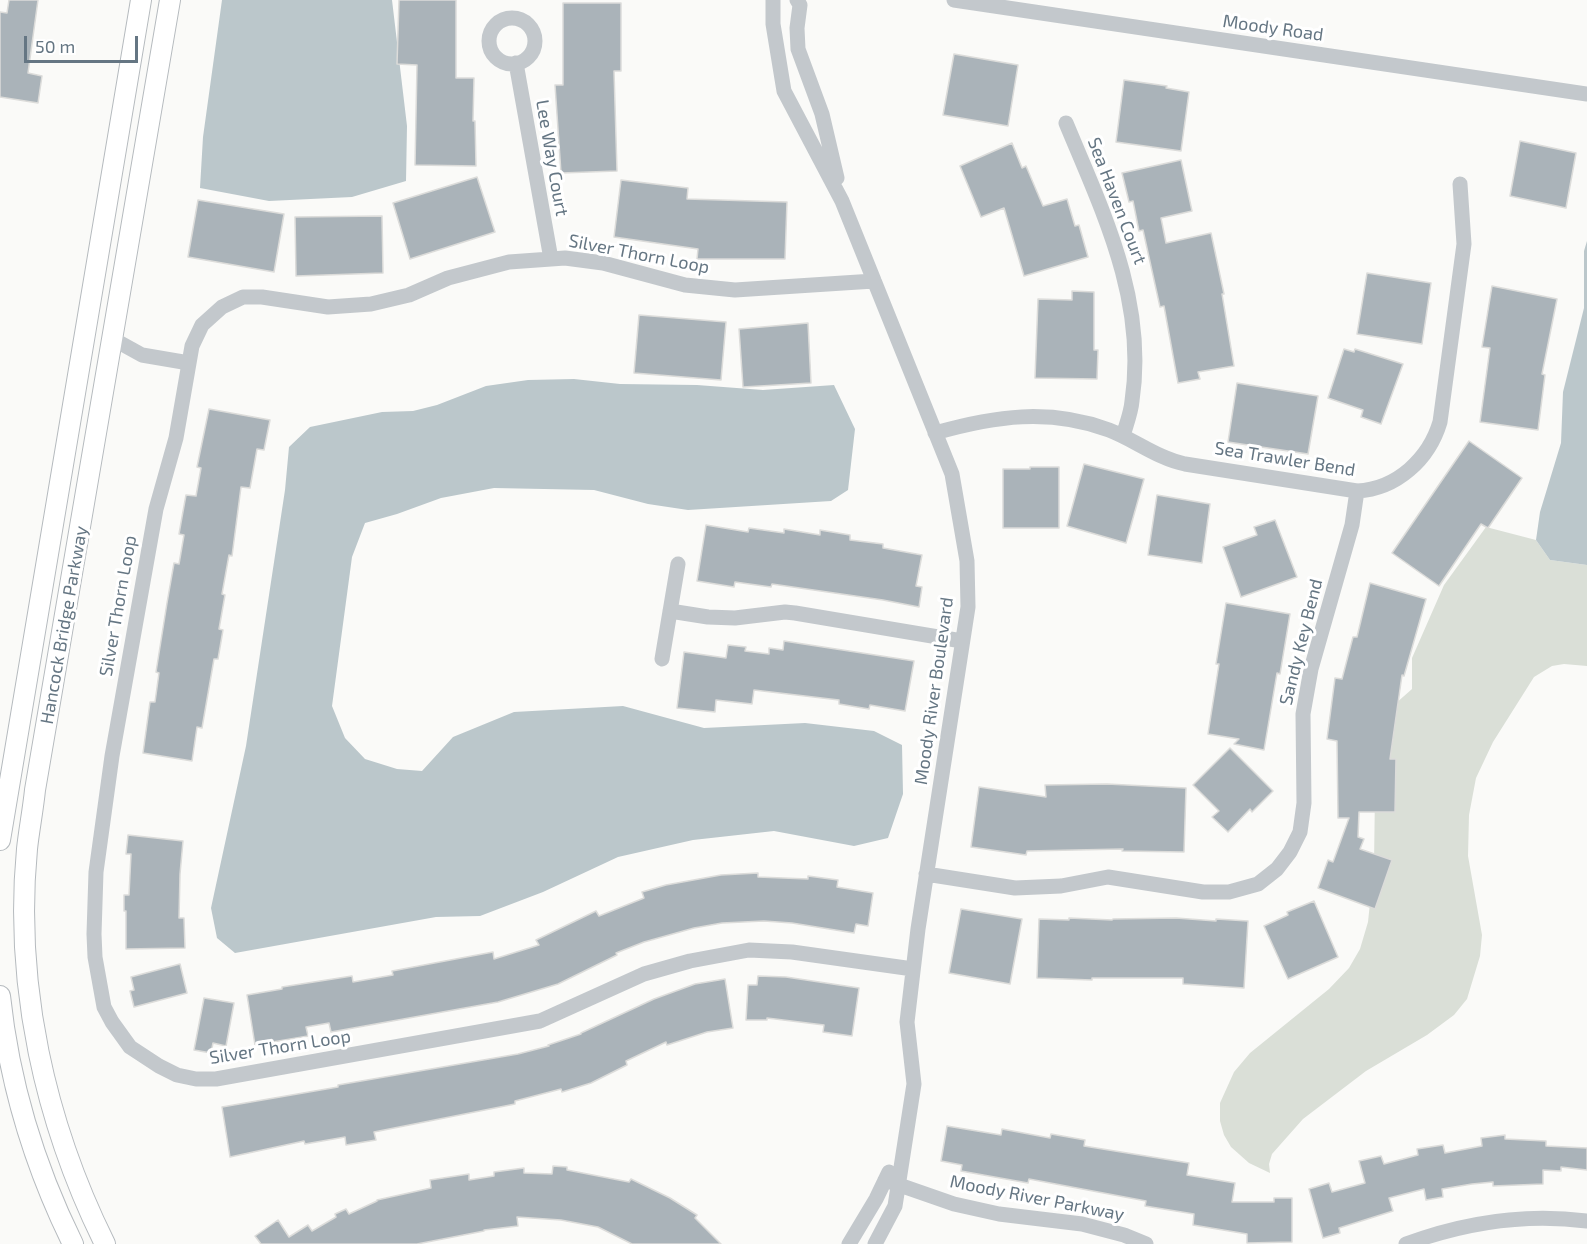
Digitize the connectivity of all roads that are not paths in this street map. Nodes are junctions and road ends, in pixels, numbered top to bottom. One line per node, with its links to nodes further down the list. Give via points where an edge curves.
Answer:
1 (141, 0): 24 (main road, Hancock Bridge Parkway)
2 (170, 0): 15 (main road, Hancock Bridge Parkway)
3 (773, 0): 9 (street, Moody River Boulevard, via 784,91)
4 (797, 0): 8 (street, Moody River Boulevard, via 798,49)
5 (954, 0): 7 (street, Moody Road)
6 (516, 63): 13 (street, Lee Way Court)
7 (1587, 94)
8 (822, 114): 9 (street); 12 (street, Moody River Boulevard)
9 (802, 123): 12 (street, Moody River Boulevard)
10 (1066, 123): 18 (street, Sea Haven Court, via 1111,231 1128,291 1135,378)
11 (1460, 184): 19 (street, Sea Trawler Bend, via 1465,227 1463,262 1437,432 1424,455 1402,475 1377,488)
12 (842, 201): 14 (street, Moody River Boulevard)
13 (550, 259): 14 (street, Silver Thorn Loop, via 603,263 685,285 735,290); 16 (street, Silver Thorn Loop, via 509,261 371,304 328,307 243,297 222,307 202,325)
14 (874, 281): 17 (street, Moody River Boulevard)
15 (112, 339): 16 (street, via 142,355); 25 (main road, Hancock Bridge Parkway)
16 (189, 363): 28 (street, Silver Thorn Loop, via 176,438 156,509 112,756 96,872 98,982 104,1007 130,1047 177,1075 216,1079 540,1021 644,974 749,950)
17 (935, 433): 18 (street, Sea Trawler Bend, via 1002,417 1037,416 1084,423); 22 (street, Moody River Boulevard, via 952,474 967,561 968,607)
18 (1123, 436): 19 (street, Sea Trawler Bend, via 1176,462)
19 (1357, 491): 27 (street, Sandy Key Bend, via 1352,525 1311,669 1303,714 1304,803 1300,832 1277,869 1258,884 1228,892 1203,892 1108,877 1060,886 1015,888)
20 (678, 564): 21 (street)
21 (670, 611): 22 (street, via 722,618 795,613); 23 (street)
22 (962, 641): 27 (street, Moody River Boulevard)
23 (662, 659)
24 (21, 709): 25 (main road); 26 (main road, Hancock Bridge Parkway)
25 (48, 714): 33 (main road, Hancock Bridge Parkway, via 27,850 27,972 40,1063 56,1123)
26 (0, 840)
27 (926, 874): 28 (street, Moody River Boulevard)
28 (913, 969): 30 (street, Moody River Boulevard, via 907,1022 914,1084 907,1134)
29 (0, 996): 32 (main road, via 26,1125)
30 (892, 1182): 34 (street, Moody River Boulevard, via 876,1199); 35 (street, Moody River Boulevard, via 895,1206); 36 (street, Moody River Parkway, via 954,1204 1082,1224)
31 (1587, 1221): 37 (street, via 1521,1219 1435,1233)
32 (73, 1244)
33 (105, 1244)
34 (849, 1244)
35 (875, 1244)
36 (1146, 1244)
37 (1406, 1244)

